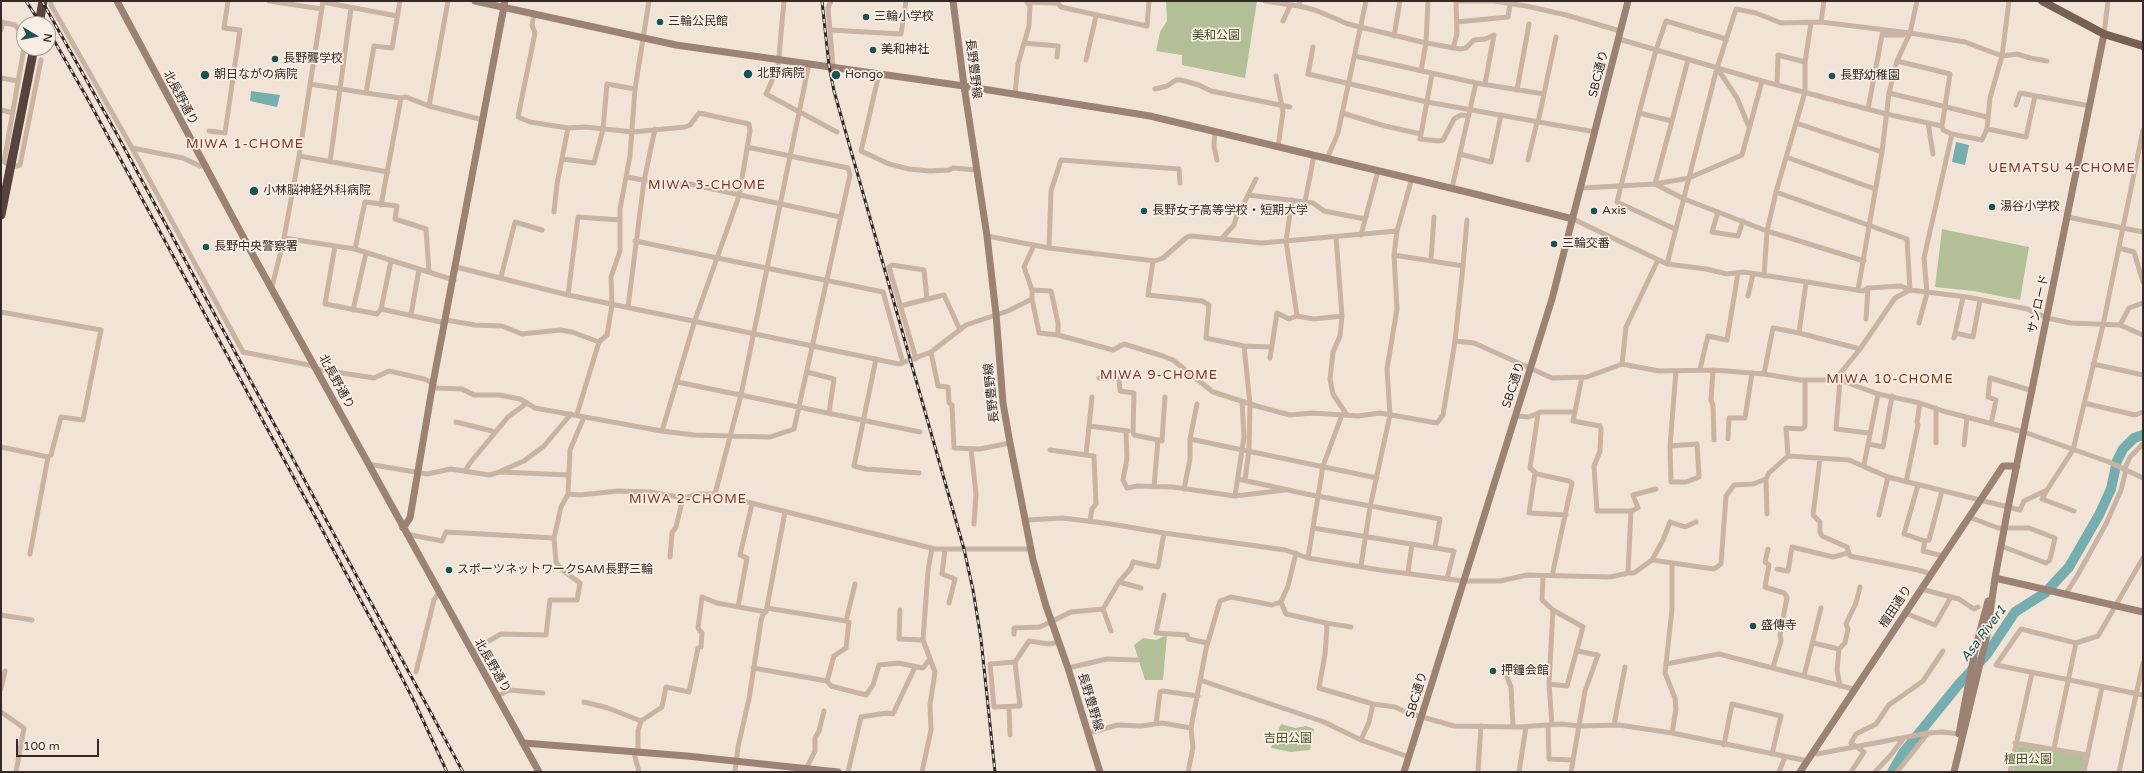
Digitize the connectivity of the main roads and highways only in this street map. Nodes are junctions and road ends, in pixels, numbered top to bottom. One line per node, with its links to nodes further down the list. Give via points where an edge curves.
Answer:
1 (43, 1): 4 (highway)
2 (2042, 1): 3 (main road)
3 (2051, 3): 5 (main road, via 2104,34)
4 (40, 16)
5 (2143, 46)
6 (33, 56): 7 (highway)
7 (1, 215)

